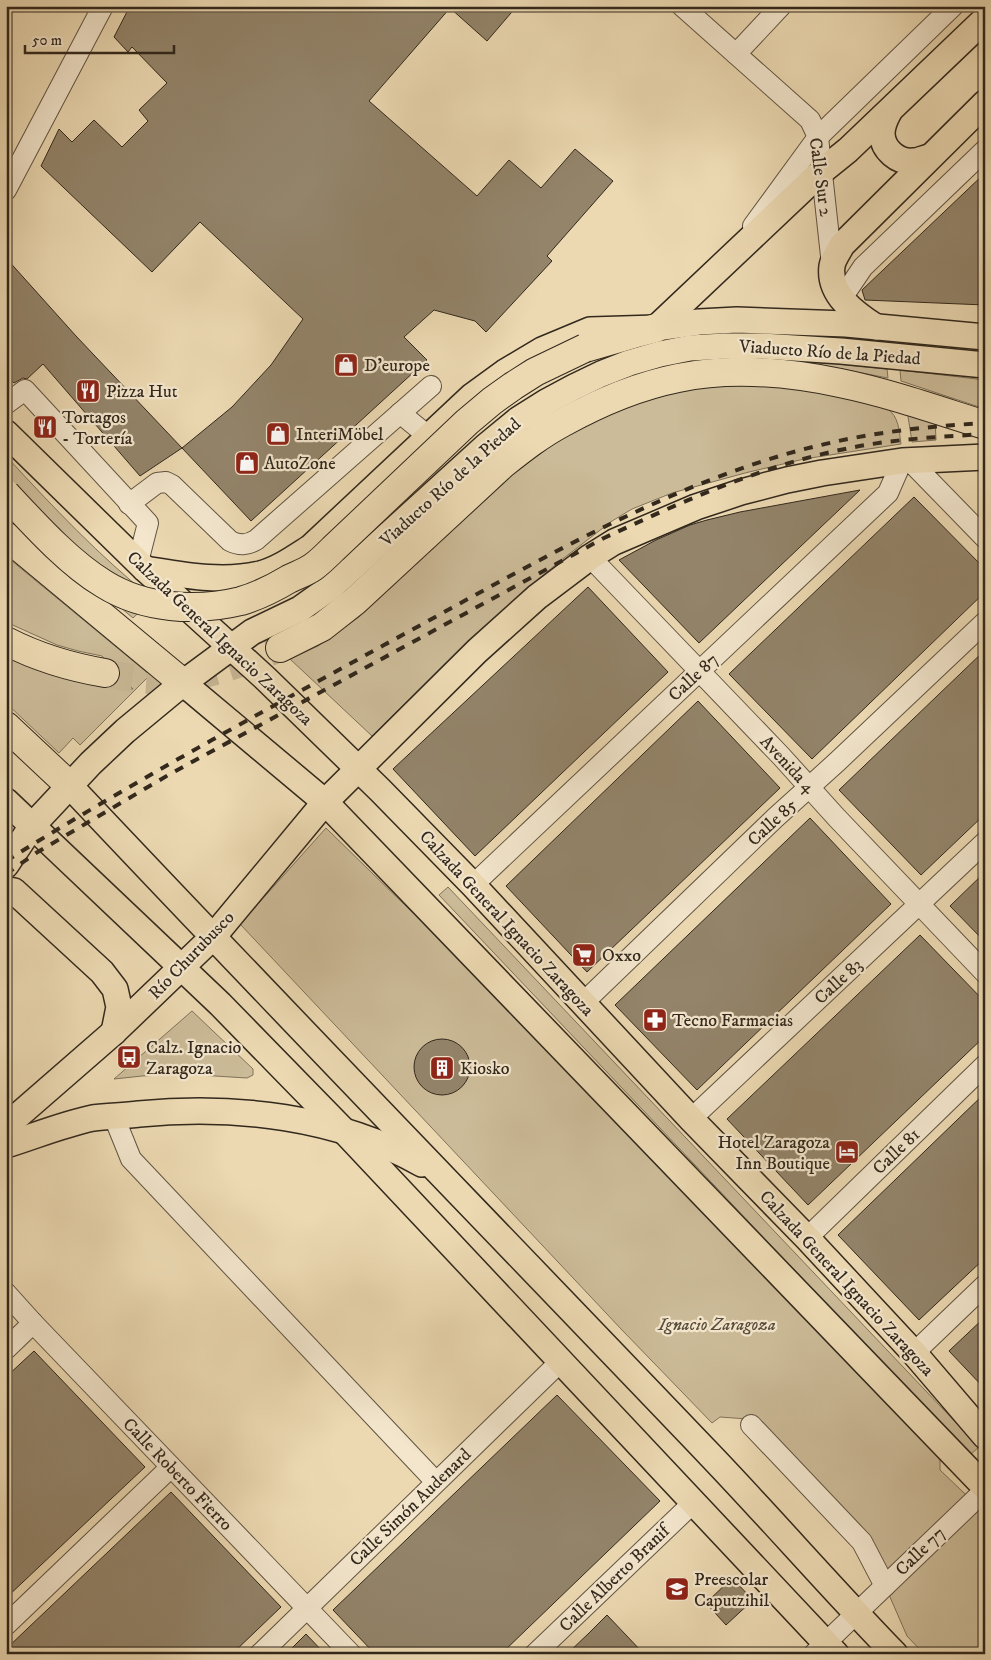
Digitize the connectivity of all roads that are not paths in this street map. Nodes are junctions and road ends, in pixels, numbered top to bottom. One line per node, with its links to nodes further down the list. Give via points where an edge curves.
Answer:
1 (103, 6): 13 (street)
2 (682, 6): 6 (street, Calle Sur 2)
3 (781, 6): 6 (street)
4 (952, 6): 9 (street)
5 (985, 19): 8 (main road)
6 (736, 54): 9 (street, Calle Sur 2, via 810,120)
7 (985, 103): 11 (main road)
8 (888, 112): 11 (main road, via 882,127 888,150 908,162); 12 (main road)
9 (818, 137): 12 (street, Calle Sur 2); 14 (street)
10 (985, 150): 16 (street, via 863,267)
11 (929, 157): 15 (main road, via 842,245)
12 (822, 171): 14 (main road); 15 (street, Calle Sur 2)
13 (6, 190)
14 (728, 260): 18 (main road)
15 (832, 266): 16 (main road, Calle Sur 2, via 833,278)
16 (842, 298): 17 (main road, Calle Sur 2)
17 (876, 327): 18 (main road, via 737,320); 19 (main road)
18 (656, 328): 26 (main road, via 590,330 542,350 472,396); 29 (highway, bridge, via 585,348 513,386 467,422 312,567 242,600 213,606 180,607 138,600 120,593 82,568)
19 (985, 337)
20 (985, 365): 38 (main road, Viaducto Río de la Piedad, via 762,346 675,351 629,363 574,387 519,419 331,587 300,608 252,632)
21 (432, 386): 23 (street)
22 (6, 404): 30 (street, via 25,390)
23 (400, 413): 26 (street); 30 (street, via 249,544 230,541 166,482 157,483)
24 (985, 425): 39 (highway, via 815,378 734,372 678,378 638,389 592,407 527,446 503,464 355,601 322,627)
25 (6, 433): 35 (main road, Calzada General Ignacio Zaragoza)
26 (428, 436): 34 (main road, via 311,548)
27 (985, 457): 28 (main road)
28 (906, 461): 32 (street); 33 (main road, via 822,473 741,492 652,525); 40 (street, Calle 87, via 888,493)
29 (6, 494)
30 (130, 504): 35 (street, via 148,523)
31 (6, 536): 42 (highway)
32 (985, 538)
33 (590, 557): 40 (street, Avenida 4); 44 (main road, via 503,627)
34 (283, 564): 35 (main road, via 260,574 236,578 174,574); 38 (main road, via 252,603)
35 (141, 565): 38 (main road, Calzada General Ignacio Zaragoza)
36 (985, 622): 46 (street, Calle 85)
37 (6, 641): 41 (highway, via 34,654)
38 (232, 648): 42 (main road); 44 (main road, Calzada General Ignacio Zaragoza)
39 (280, 648)
40 (700, 671): 46 (street, Avenida 4); 52 (street, Calle 87)
41 (105, 673)
42 (183, 683): 45 (main road, via 125,731); 48 (main road)
43 (6, 726): 45 (highway)
44 (359, 768): 48 (main road, Río Churubusco); 52 (main road, Calzada General Ignacio Zaragoza)
45 (70, 786): 49 (main road); 55 (main road)
46 (809, 787): 54 (street, Avenida 4); 58 (street, Calle 85)
47 (6, 801): 49 (main road)
48 (325, 802): 55 (main road, Río Churubusco); 78 (main road)
49 (32, 826): 51 (main road); 56 (main road)
50 (985, 842): 54 (street, Calle 83)
51 (6, 865)
52 (473, 885): 58 (main road, Calzada General Ignacio Zaragoza)
53 (6, 890): 59 (main road, via 14,891 53,926 102,972 115,989 119,1007)
54 (919, 904): 57 (street, Avenida 4); 62 (street, Calle 83)
55 (212, 937): 56 (main road, Río Churubusco); 66 (main road)
56 (183, 967): 59 (main road, Río Churubusco); 64 (main road)
57 (985, 973)
58 (583, 1003): 62 (main road, Calzada General Ignacio Zaragoza)
59 (114, 1032): 63 (main road, Río Churubusco)
60 (985, 1065): 67 (street, Calle 81)
61 (114, 1116): 64 (main road, via 176,1111 224,1112 304,1121); 65 (main road, via 93,1118); 77 (street, via 131,1159)
62 (691, 1119): 67 (main road, Calzada General Ignacio Zaragoza)
63 (6, 1126)
64 (344, 1131): 66 (main road, via 405,1155); 73 (main road)
65 (6, 1146)
66 (442, 1176): 82 (main road, via 714,1460)
67 (807, 1238): 72 (main road, Calzada General Ignacio Zaragoza)
68 (985, 1285): 72 (street)
69 (6, 1293): 70 (street, Calle Roberto Fierro)
70 (33, 1323): 71 (street); 76 (street, Calle Roberto Fierro)
71 (6, 1349)
72 (914, 1353): 75 (main road, Calzada General Ignacio Zaragoza)
73 (561, 1361): 77 (street, Calle Simón Audenard); 79 (main road)
74 (751, 1425): 80 (street, via 862,1542)
75 (985, 1436)
76 (171, 1467): 81 (street, Calle Roberto Fierro); 83 (street)
77 (436, 1482): 81 (street, Calle Simón Audenard)
78 (985, 1488): 80 (street, Calle 77)
79 (693, 1503): 84 (main road, via 765,1577); 87 (street, Calle Alberto Branif)
80 (885, 1586): 82 (street, Calle 77)
81 (307, 1608): 85 (street, Calle Simón Audenard); 86 (street, Calle Roberto Fierro)
82 (856, 1614): 84 (street, Calle 77); 88 (main road)
83 (6, 1626)
84 (825, 1650)
85 (260, 1654)
86 (351, 1654)
87 (535, 1654)
88 (895, 1654)

